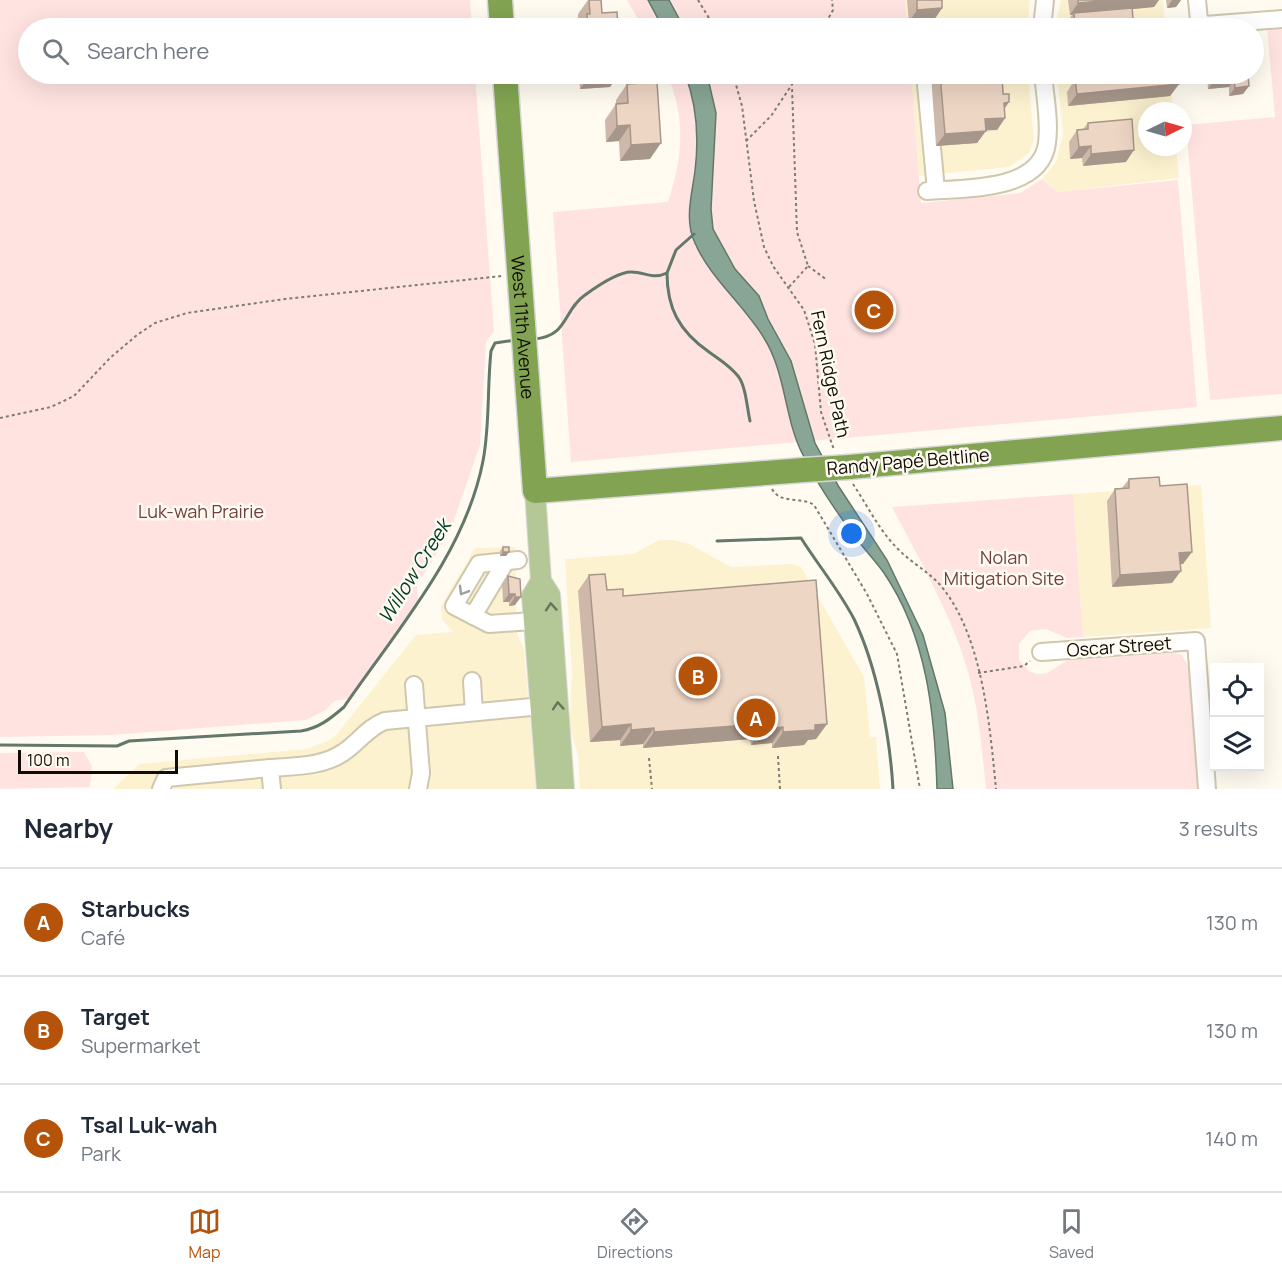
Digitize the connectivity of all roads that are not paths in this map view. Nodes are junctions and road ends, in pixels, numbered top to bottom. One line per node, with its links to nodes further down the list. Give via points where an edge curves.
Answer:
1 (500, 0): 4 (highway)
2 (1045, 0): 5 (street)
3 (1197, 0): 6 (street)
4 (501, 18)
5 (1043, 18)
6 (1199, 18)
7 (1282, 19): 8 (street)
8 (1264, 20)
9 (506, 84): 13 (highway, West 11th Avenue)
10 (926, 84): 11 (street, via 931,191 1007,183 1038,165 1047,146)
11 (1044, 84)
12 (1282, 428): 13 (highway, Randy Papé Beltline, bridge, via 846,469)
13 (534, 491): 15 (main road, West 11th Avenue)
14 (512, 561): 16 (street, one-way to 16, via 473,616 489,624)
15 (541, 581): 16 (main road, West 11th Avenue, via 532,596); 23 (main road, West 11th Avenue, one-way to 15, via 550,595)
16 (533, 621): 21 (main road, West 11th Avenue)
17 (1041, 652): 30 (street, Oscar Street, via 1196,641)
18 (472, 681): 20 (street)
19 (414, 685): 22 (street)
20 (474, 712): 21 (street); 22 (street)
21 (542, 713): 23 (main road, via 550,729 553,760); 28 (main road, West 11th Avenue)
22 (416, 717): 24 (street, via 379,723 343,753 323,762); 27 (street, via 421,773)
23 (562, 765): 29 (main road, West 11th Avenue)
24 (270, 768): 25 (street, via 166,778); 26 (street)
25 (161, 789)
26 (272, 789)
27 (418, 789)
28 (547, 789)
29 (564, 789)
30 (1207, 789)

